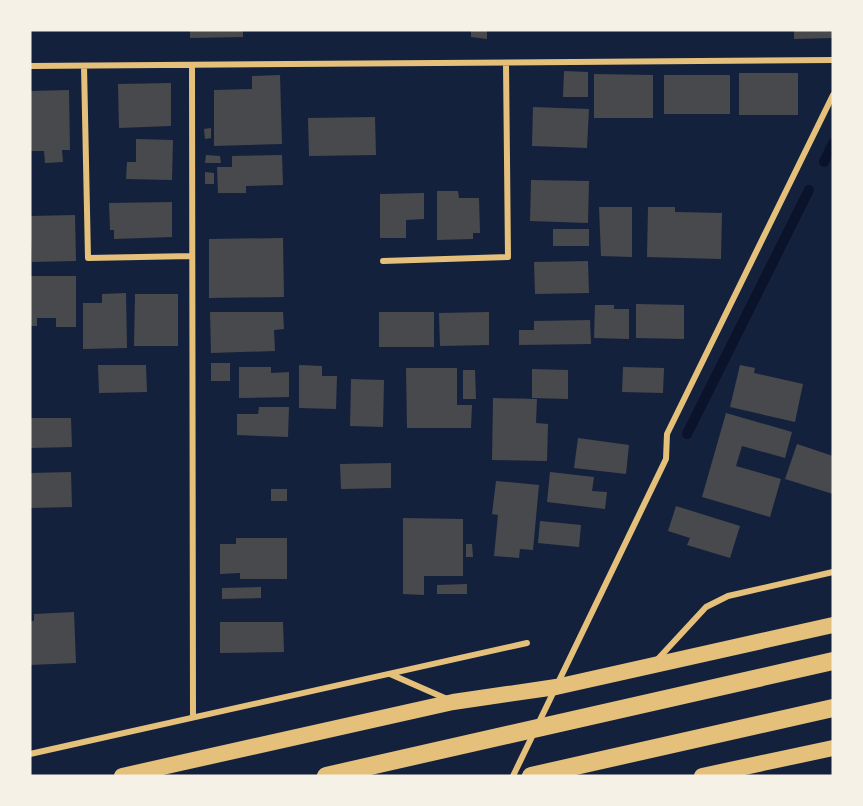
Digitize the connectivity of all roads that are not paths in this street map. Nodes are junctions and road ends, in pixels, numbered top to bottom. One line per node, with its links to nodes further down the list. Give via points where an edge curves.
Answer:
1 (833, 60): 2 (street)
2 (506, 63): 3 (street); 8 (street, via 508,257)
3 (192, 65): 5 (street); 7 (street)
4 (30, 66): 5 (street)
5 (84, 66): 7 (street, via 88,258)
6 (833, 95): 15 (street, via 667,434 666,459)
7 (192, 256): 18 (street)
8 (383, 261)
9 (833, 572): 13 (street, via 728,596 706,607)
10 (833, 625): 13 (highway)
11 (527, 643): 14 (street)
12 (833, 661): 22 (highway)
13 (652, 665): 15 (highway)
14 (390, 674): 16 (street); 18 (street)
15 (556, 687): 16 (highway); 23 (street)
16 (453, 702): 21 (highway)
17 (833, 708): 24 (highway)
18 (193, 717): 20 (street)
19 (833, 748): 25 (highway)
20 (30, 754)
21 (122, 776)
22 (326, 776)
23 (513, 776)
24 (531, 776)
25 (702, 776)

